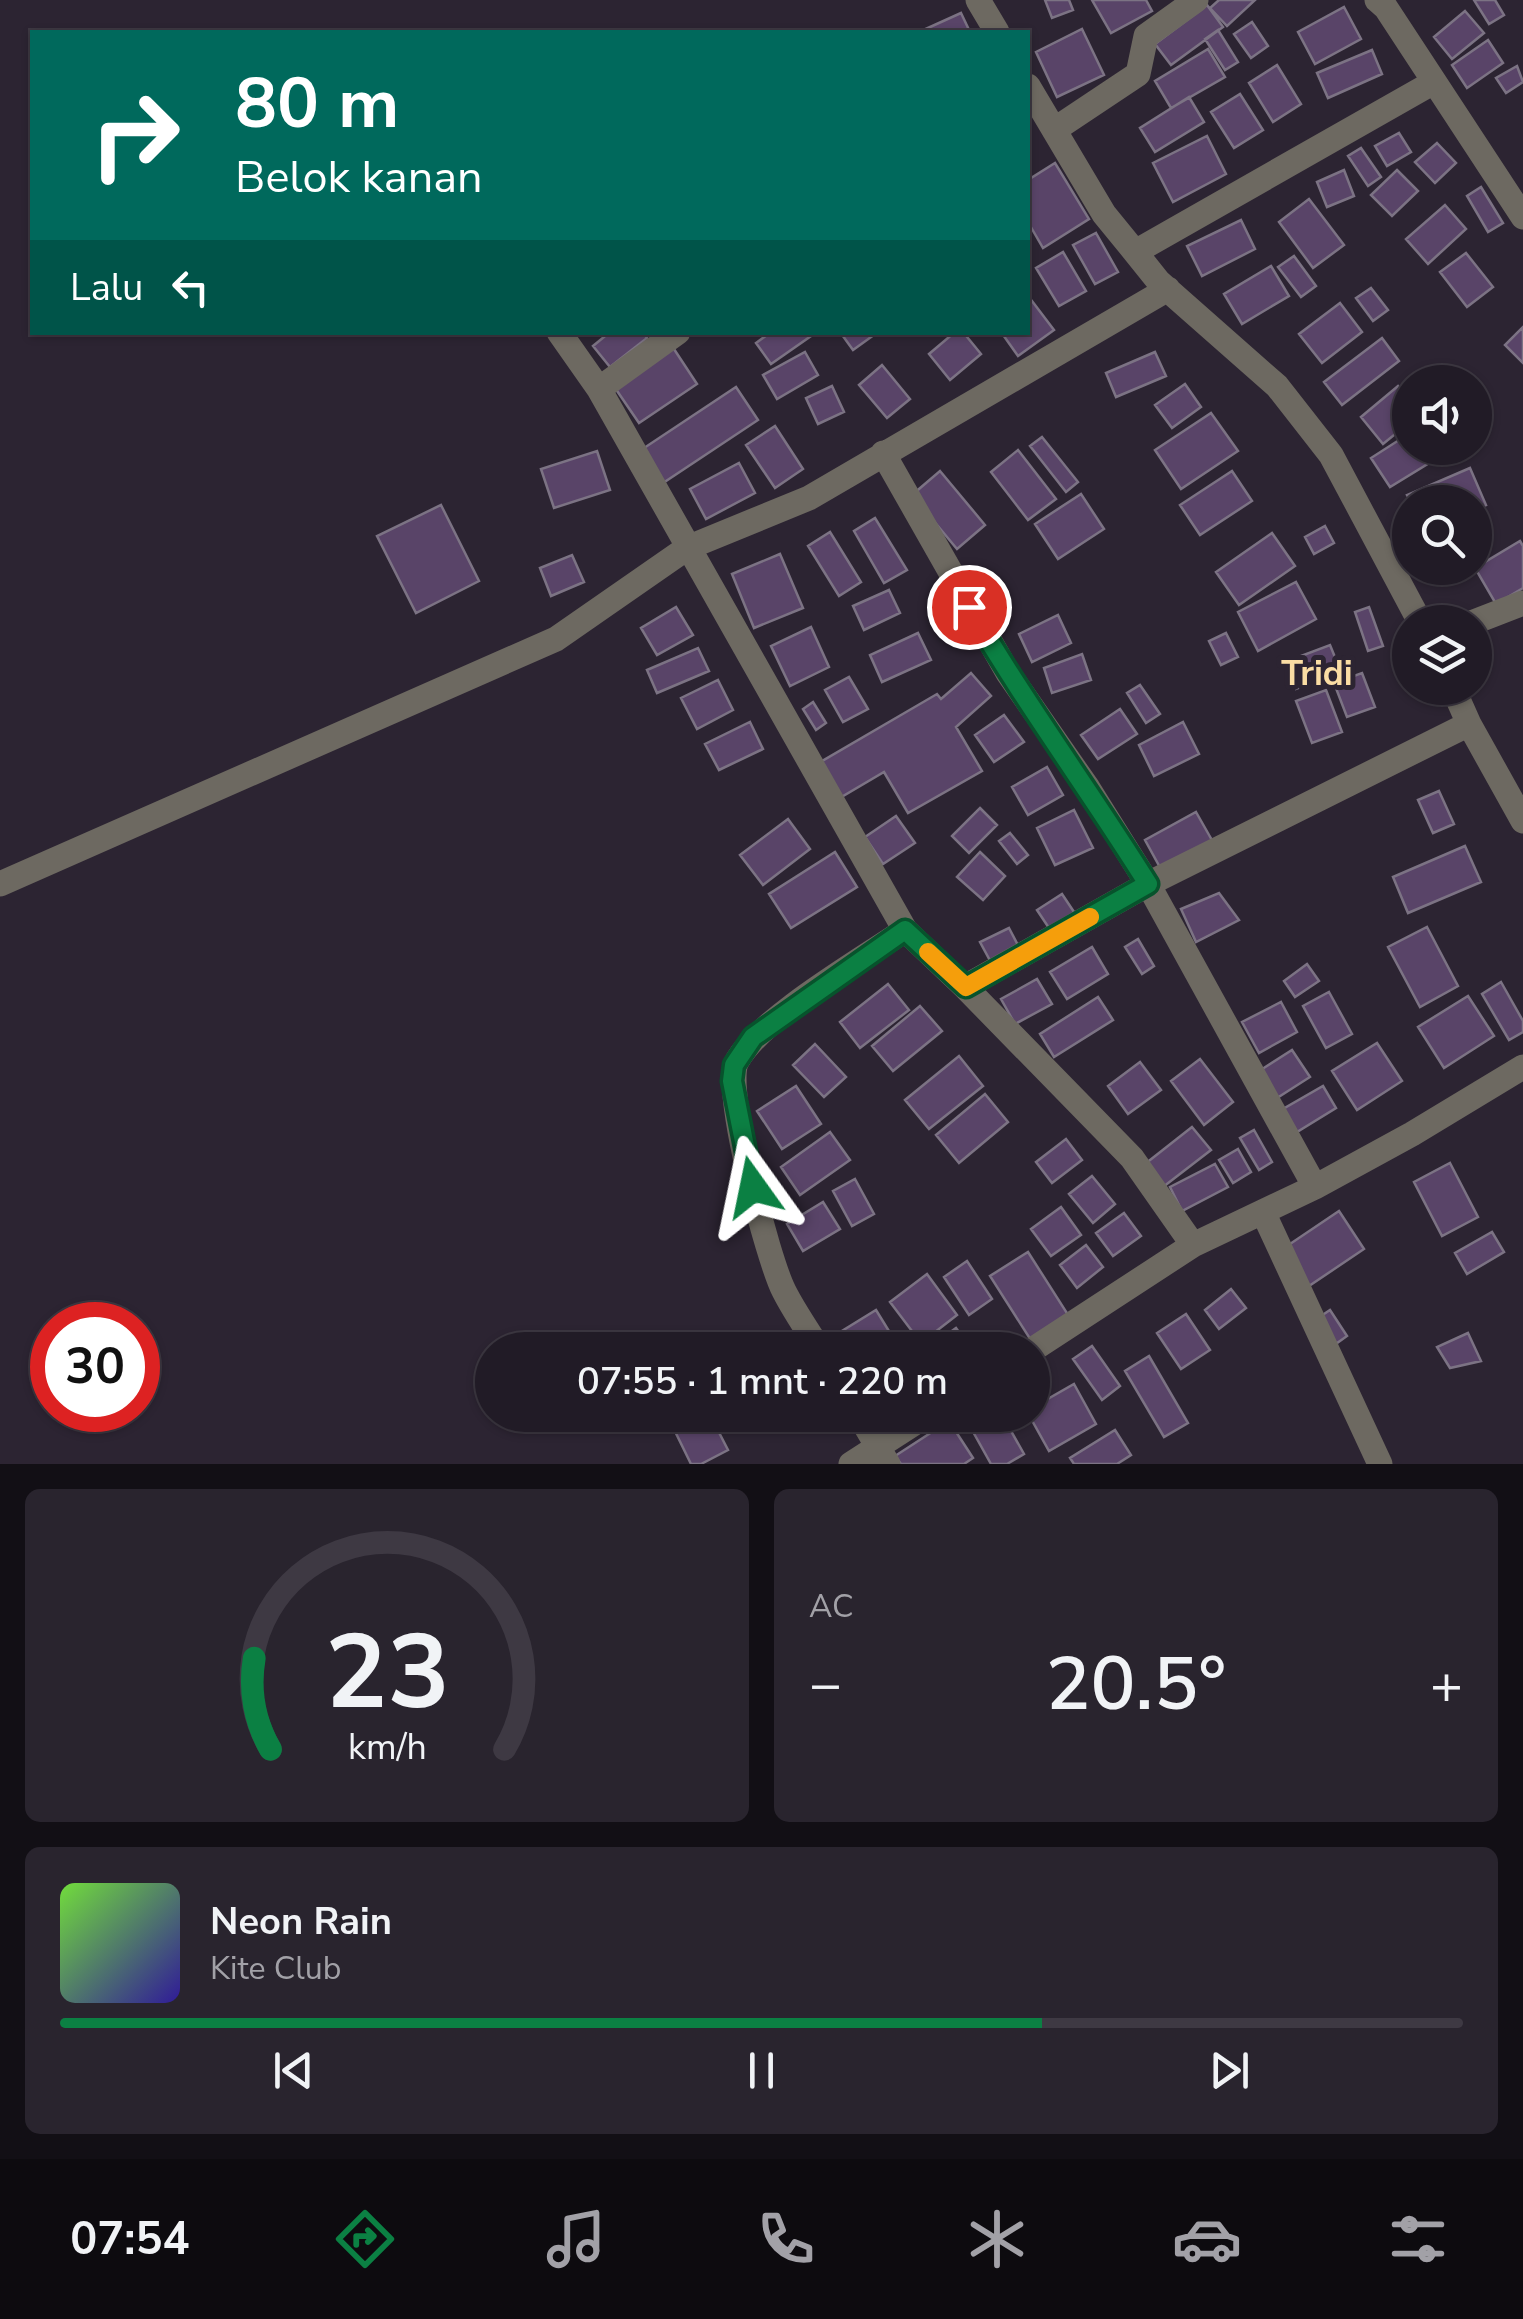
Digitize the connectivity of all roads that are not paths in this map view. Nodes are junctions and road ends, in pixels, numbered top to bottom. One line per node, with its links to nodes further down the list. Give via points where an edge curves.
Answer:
1 (978, 0): 4 (street)
2 (1196, 0): 7 (street, via 1146,36 1138,74)
3 (1376, 0): 5 (street)
4 (996, 30)
5 (1434, 82): 8 (street); 9 (street)
6 (1031, 99): 7 (street)
7 (1054, 130): 9 (street)
8 (1523, 217)
9 (1135, 252): 10 (street)
10 (1168, 289): 14 (street); 17 (street, via 1276,386 1331,455)
11 (561, 335): 13 (street)
12 (674, 335): 13 (street)
13 (599, 388): 15 (street)
14 (884, 453): 15 (street, via 809,498); 23 (street, via 1008,673)
15 (687, 548): 22 (street, via 556,639); 24 (street)
16 (1523, 603): 18 (street)
17 (1411, 605)
18 (1492, 615)
19 (1460, 705): 20 (street)
20 (1468, 724): 21 (street); 23 (street)
21 (1523, 821)
22 (0, 884)
23 (1148, 884): 25 (street); 27 (street)
24 (905, 930): 25 (street); 30 (street, via 753,1037 734,1065 737,1114 761,1224 783,1290)
25 (966, 987): 29 (street, via 1132,1158)
26 (1523, 1067): 27 (street)
27 (1316, 1186): 28 (street)
28 (1264, 1212): 29 (street); 36 (street)
29 (1193, 1245): 31 (street)
30 (809, 1332)
31 (1050, 1338)
32 (870, 1432): 34 (street)
33 (908, 1432): 34 (street)
34 (883, 1455): 35 (street)
35 (851, 1464)
36 (1380, 1464)

